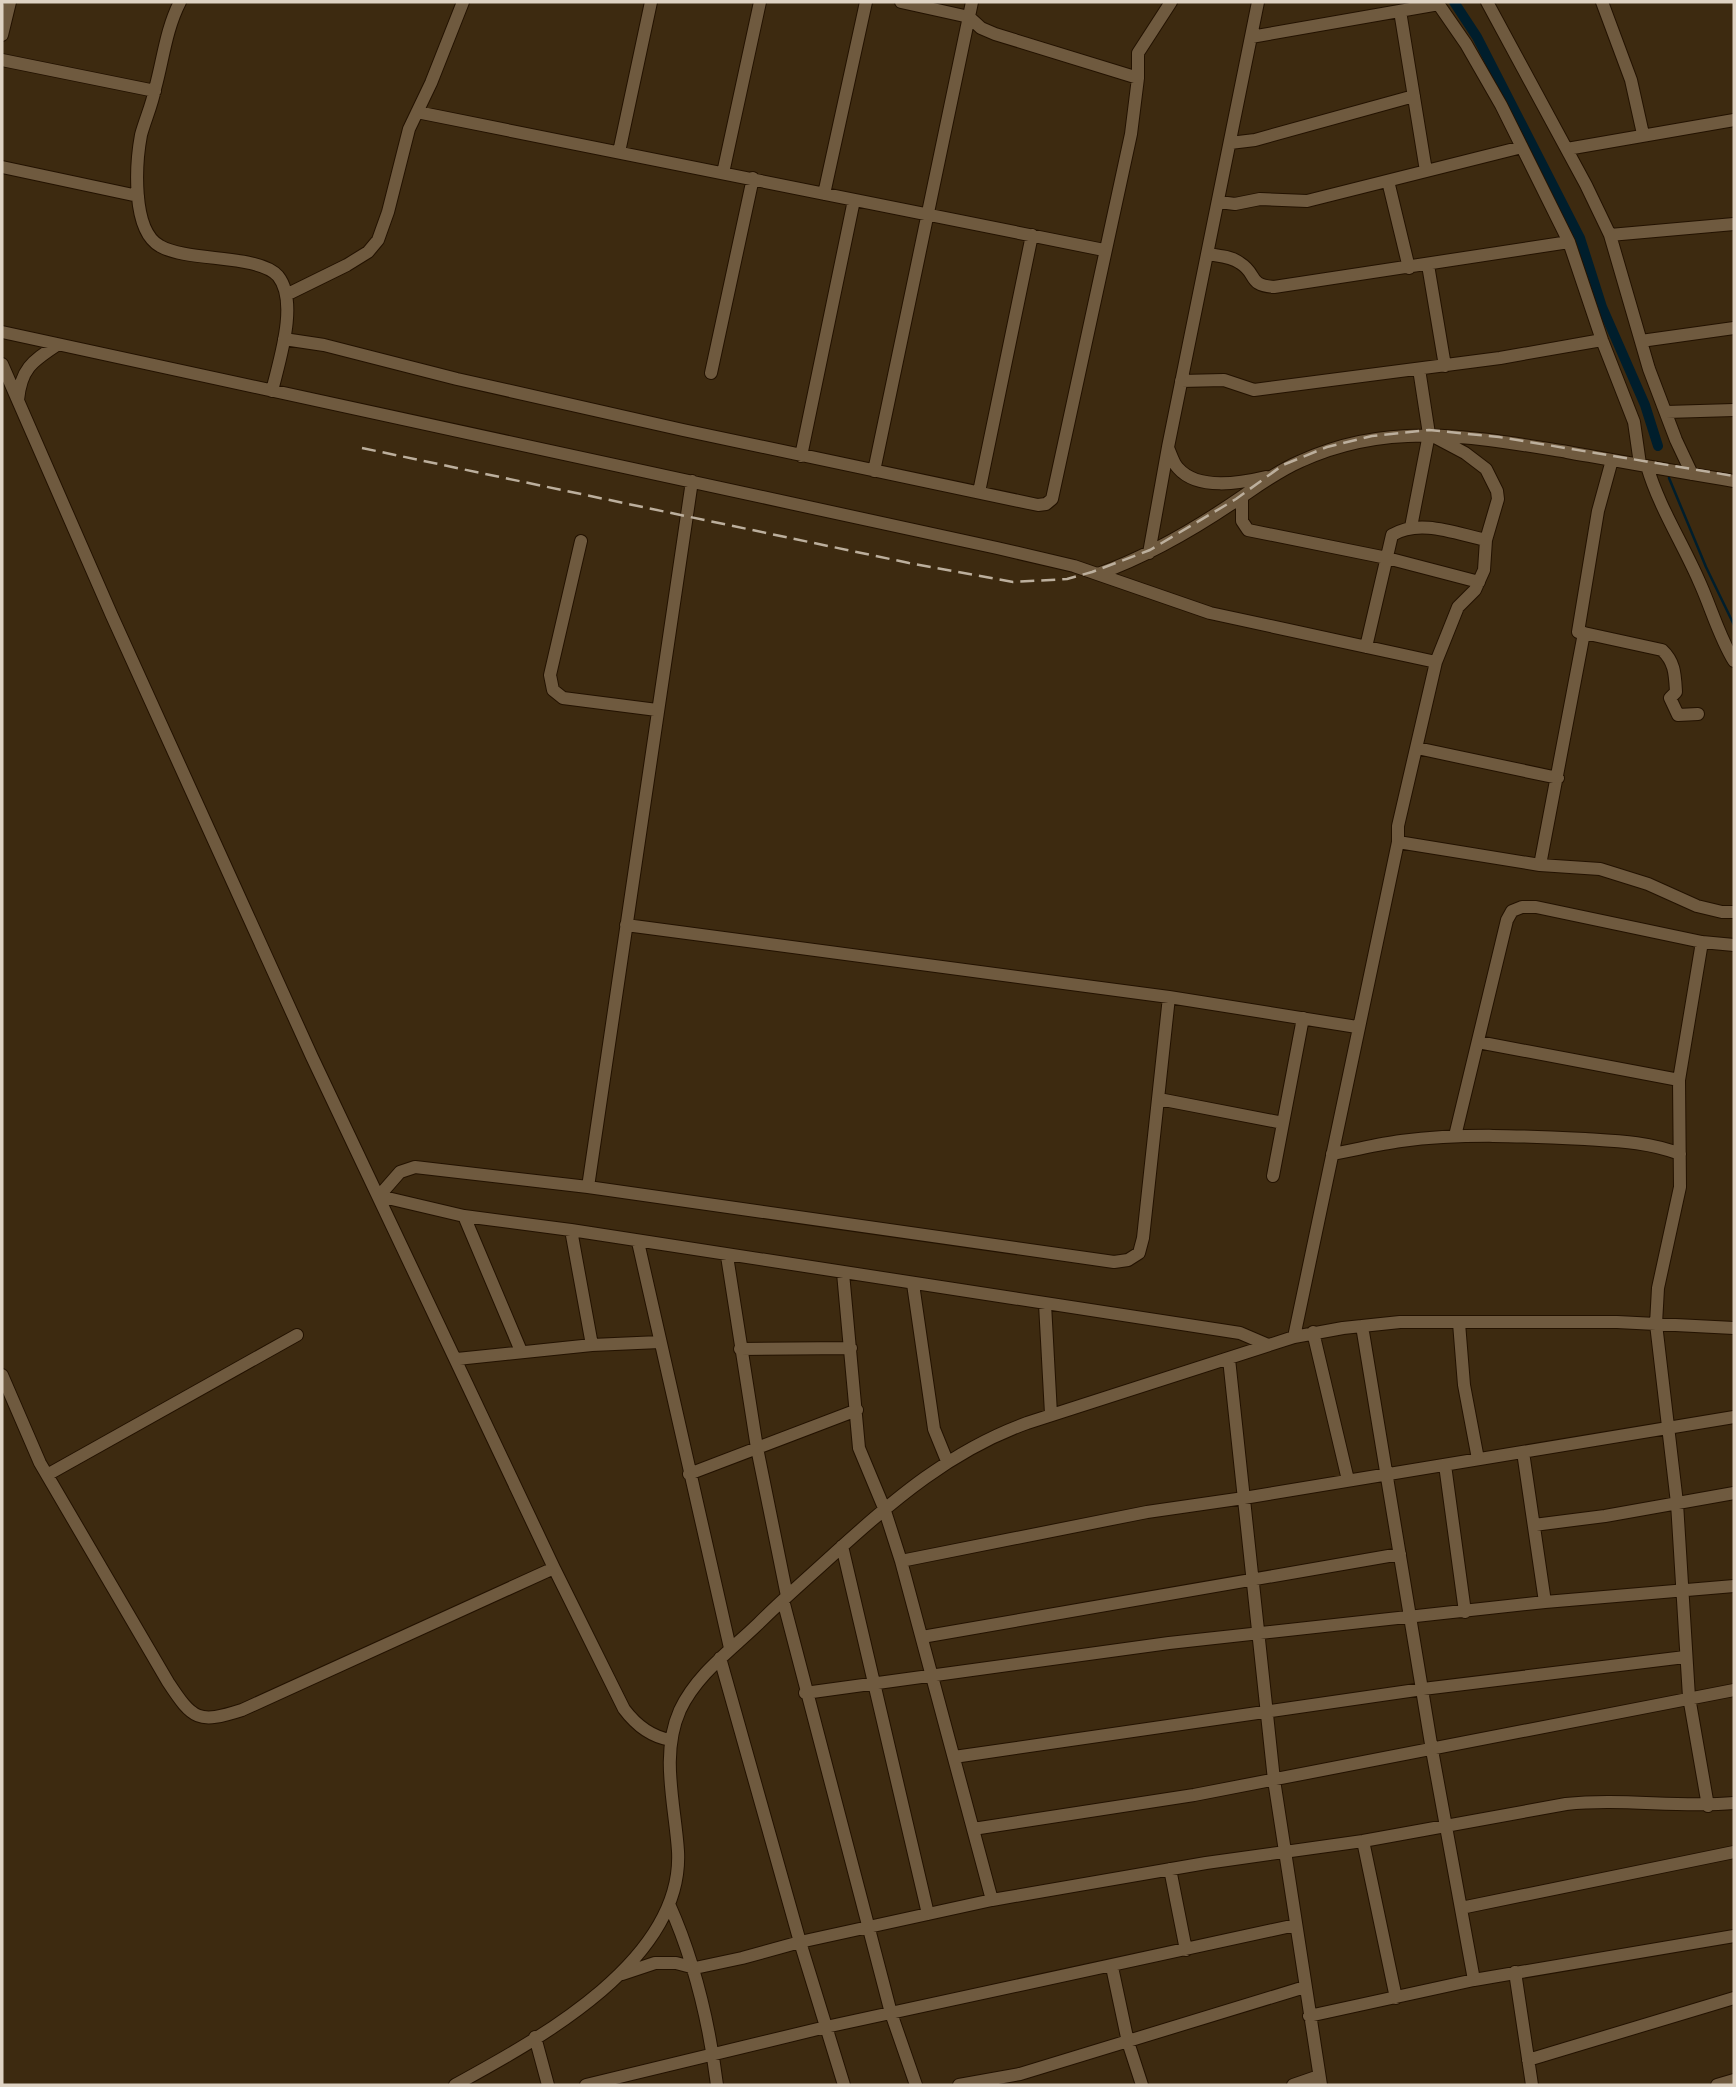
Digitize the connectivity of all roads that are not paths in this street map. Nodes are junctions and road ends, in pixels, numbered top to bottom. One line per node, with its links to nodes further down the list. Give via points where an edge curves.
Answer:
1 (10, 2): 16 (street)
2 (180, 2): 20 (street)
3 (463, 2): 22 (street)
4 (651, 2): 28 (street)
5 (760, 2): 31 (street)
6 (866, 2): 34 (street)
7 (901, 2): 15 (street)
8 (972, 2): 15 (street)
9 (1171, 2): 19 (street, via 1138,53)
10 (1258, 2): 17 (street)
11 (1486, 2): 27 (street)
12 (1602, 2): 24 (street, via 1631,80)
13 (1438, 3): 14 (street); 26 (street, via 1466,44)
14 (1400, 11): 17 (street); 21 (street)
15 (969, 17): 19 (street, via 995,34); 38 (street)
16 (2, 35)
17 (1251, 37): 25 (street)
18 (2, 60): 20 (street)
19 (1138, 78): 43 (street, via 1131,134)
20 (155, 91): 35 (street, via 142,133)
21 (1414, 96): 25 (street); 30 (street)
22 (417, 111): 28 (street); 47 (street, via 378,240 347,265)
23 (1734, 120): 24 (street)
24 (1643, 134): 27 (street)
25 (1230, 143): 37 (street)
26 (1522, 147): 30 (street); 42 (street)
27 (1567, 149): 41 (street)
28 (619, 152): 31 (street)
29 (2, 167): 35 (street)
30 (1426, 171): 33 (street)
31 (723, 173): 32 (street)
32 (753, 178): 34 (street); 57 (street)
33 (1388, 181): 37 (street, via 1307,201 1260,198 1235,204); 46 (street)
34 (824, 194): 36 (street)
35 (138, 196): 47 (street, via 148,234 160,247 266,268 280,279)
36 (854, 200): 38 (street); 65 (street)
37 (1219, 202): 44 (street)
38 (928, 216): 40 (street); 68 (street)
39 (1734, 224): 41 (street)
40 (1032, 235): 43 (street); 73 (street)
41 (1611, 235): 52 (street)
42 (1569, 242): 45 (street); 51 (street)
43 (1104, 250): 73 (street, via 1052,499 1038,505)
44 (1208, 254): 46 (street, via 1233,259 1250,271 1253,280 1274,287); 58 (street)
45 (1428, 265): 46 (street); 55 (street)
46 (1409, 268)
47 (286, 295): 50 (street)
48 (1734, 328): 52 (street)
49 (2, 332): 53 (street)
50 (284, 339): 59 (street); 65 (street)
51 (1602, 340): 55 (street); 67 (street, via 1634,422)
52 (1641, 341): 62 (street)
53 (57, 345): 59 (street); 60 (street, via 26,369)
54 (2, 364): 60 (street)
55 (1445, 366): 56 (street)
56 (1419, 369): 58 (street, via 1254,390 1224,380); 63 (street)
57 (711, 373)
58 (1181, 381): 64 (street)
59 (272, 391): 71 (street)
60 (18, 403): 108 (street, via 201,814)
61 (1734, 410): 62 (street)
62 (1666, 412): 69 (street)
63 (1429, 434): 66 (street); 70 (street, via 1359,442); 75 (street); 76 (street, via 1475,460 1493,479 1498,499)
64 (1168, 447): 70 (street, via 1179,470 1206,482 1232,484); 78 (street)
65 (802, 456): 68 (street)
66 (1612, 460): 67 (street); 82 (street, via 1598,511 1578,632)
67 (1644, 465): 69 (street); 84 (street)
68 (874, 471): 73 (street)
69 (1692, 474): 72 (street)
70 (1273, 475): 74 (street)
71 (692, 481): 80 (street); 86 (street)
72 (1734, 481)
73 (979, 492)
74 (1242, 497): 78 (street); 79 (street, via 1242,521 1248,530)
75 (1411, 527): 76 (street); 79 (street, via 1392,535)
76 (1486, 540): 81 (street, via 1487,559)
77 (581, 541): 86 (street, via 550,675 553,690 563,698)
78 (1149, 553): 80 (street)
79 (1387, 558): 81 (street); 83 (street)
80 (1098, 574): 83 (street, via 1210,613)
81 (1479, 582): 85 (street, via 1458,607)
82 (1584, 633): 87 (street, via 1662,650 1671,658 1675,672 1676,692 1670,698 1678,715); 89 (street)
83 (1366, 647): 85 (street)
84 (1734, 661)
85 (1436, 662): 88 (street)
86 (657, 710): 93 (street)
87 (1698, 714)
88 (1417, 748): 89 (street); 90 (street)
89 (1558, 778): 91 (street)
90 (1398, 842): 91 (street); 98 (street)
91 (1540, 865): 92 (street, via 1622,874 1697,906)
92 (1734, 912)
93 (626, 925): 96 (street); 107 (street)
94 (1702, 943): 95 (street); 99 (street, via 1536,907 1512,911); 100 (street)
95 (1734, 945)
96 (1169, 996): 97 (street); 101 (street)
97 (1303, 1018): 98 (street); 102 (street)
98 (1357, 1027): 104 (street)
99 (1478, 1042): 100 (street); 103 (street)
100 (1679, 1080): 105 (street)
101 (1159, 1099): 102 (street); 107 (street, via 1141,1247 1134,1257 1121,1262)
102 (1283, 1123): 106 (street)
103 (1455, 1136): 104 (street); 105 (street, via 1637,1143)
104 (1332, 1154): 122 (street)
105 (1680, 1154): 117 (street, via 1680,1187 1658,1288)
106 (1273, 1176)
107 (588, 1186): 108 (street, via 415,1167 400,1172)
108 (379, 1196): 109 (street); 129 (street)
109 (464, 1216): 110 (street); 128 (street)
110 (571, 1230): 111 (street); 124 (street)
111 (638, 1242): 112 (street); 123 (street)
112 (727, 1256): 113 (street); 127 (street)
113 (843, 1273): 114 (street); 126 (street)
114 (913, 1284): 115 (street); 139 (street, via 934,1429)
115 (1045, 1304): 125 (street, via 1240,1333); 133 (street)
116 (1459, 1323): 117 (street); 118 (street); 138 (street, via 1464,1385)
117 (1656, 1324): 119 (street); 135 (street)
118 (1362, 1326): 120 (street); 142 (street)
119 (1734, 1328)
120 (1313, 1332): 122 (street); 144 (street)
121 (297, 1335): 143 (street)
122 (1294, 1337): 125 (street)
123 (660, 1342): 124 (street); 141 (street)
124 (592, 1345): 128 (street)
125 (1268, 1345): 130 (street)
126 (851, 1348): 127 (street); 132 (street)
127 (740, 1349): 136 (street)
128 (520, 1351): 129 (street)
129 (457, 1359): 153 (street)
130 (1230, 1359): 133 (street); 146 (street)
131 (2, 1375): 143 (street)
132 (856, 1410): 136 (street); 148 (street, via 859,1448)
133 (1051, 1414): 139 (street, via 991,1437)
134 (1734, 1416): 135 (street)
135 (1668, 1427): 137 (street); 147 (street)
136 (757, 1448): 141 (street); 157 (street)
137 (1523, 1452): 138 (street); 149 (street)
138 (1478, 1459): 140 (street)
139 (947, 1461): 148 (street)
140 (1445, 1465): 142 (street); 159 (street)
141 (689, 1474): 163 (street)
142 (1387, 1474): 144 (street); 151 (street)
143 (47, 1475): 153 (street, via 168,1682 185,1708 201,1718 242,1710)
144 (1348, 1480): 146 (street)
145 (1734, 1493): 147 (street)
146 (1244, 1498): 152 (street, via 1147,1512); 154 (street)
147 (1677, 1503): 149 (street); 156 (street)
148 (884, 1508): 150 (street); 152 (street)
149 (1534, 1525): 158 (street)
150 (842, 1546): 157 (street); 167 (street)
151 (1400, 1554): 154 (street); 160 (street)
152 (901, 1561): 162 (street)
153 (554, 1568): 173 (street, via 624,1709 641,1728)
154 (1253, 1581): 161 (street); 162 (street)
155 (1734, 1586): 156 (street)
156 (1681, 1591): 158 (street); 164 (street)
157 (785, 1598): 163 (street); 170 (street)
158 (1545, 1602): 159 (street)
159 (1465, 1612): 160 (street)
160 (1411, 1617): 161 (street); 168 (street)
161 (1258, 1635): 166 (street); 172 (street)
162 (922, 1637): 166 (street)
163 (730, 1648): 165 (street)
164 (1685, 1657): 168 (street); 171 (street)
165 (720, 1658): 173 (street, via 690,1692); 192 (street)
166 (932, 1675): 167 (street); 175 (street)
167 (874, 1683): 170 (street); 188 (street)
168 (1423, 1689): 172 (street); 174 (street)
169 (1734, 1690): 171 (street)
170 (805, 1693): 190 (street)
171 (1689, 1697): 174 (street); 178 (street)
172 (1268, 1712): 175 (street); 176 (street)
173 (671, 1740): 186 (street, via 678,1853)
174 (1432, 1750): 176 (street); 179 (street)
175 (954, 1757): 180 (street)
176 (1274, 1780): 180 (street); 182 (street)
177 (1734, 1803): 178 (street)
178 (1708, 1806): 179 (street, via 1574,1803)
179 (1445, 1825): 181 (street); 187 (street)
180 (973, 1829): 185 (street)
181 (1363, 1841): 182 (street); 200 (street)
182 (1285, 1851): 184 (street); 189 (street)
183 (1734, 1853): 187 (street)
184 (1170, 1869): 185 (street); 193 (street)
185 (992, 1899): 188 (street)
186 (669, 1904): 195 (street); 197 (street, via 651,1937)
187 (1461, 1908): 198 (street)
188 (928, 1914): 190 (street)
189 (1296, 1925): 193 (street); 199 (street)
190 (868, 1927): 192 (street); 202 (street)
191 (1734, 1936): 196 (street)
192 (800, 1942): 195 (street); 204 (street)
193 (1186, 1951): 194 (street)
194 (1112, 1967): 202 (street); 206 (street)
195 (695, 1968): 197 (street, via 655,1963); 207 (street)
196 (1515, 1972): 198 (street); 208 (street)
197 (619, 1976): 205 (street, via 589,2003)
198 (1474, 1980): 200 (street)
199 (1305, 1987): 203 (street); 206 (street)
200 (1396, 1998): 203 (street)
201 (1734, 1998): 208 (street)
202 (891, 2013): 204 (street); 217 (street)
203 (1309, 2015): 211 (street)
204 (826, 2028): 207 (street); 216 (street)
205 (535, 2037): 212 (street); 213 (street)
206 (1128, 2042): 218 (street, via 1020,2074); 219 (street)
207 (714, 2056): 209 (street); 214 (street)
208 (1528, 2060): 221 (street)
209 (716, 2079): 215 (street)
210 (1734, 2080): 222 (street)
211 (1320, 2081): 220 (street)
212 (455, 2085)
213 (548, 2085)
214 (586, 2085)
215 (707, 2085)
216 (844, 2085)
217 (916, 2085)
218 (959, 2085)
219 (1142, 2085)
220 (1293, 2085)
221 (1532, 2085)
222 (1717, 2085)

